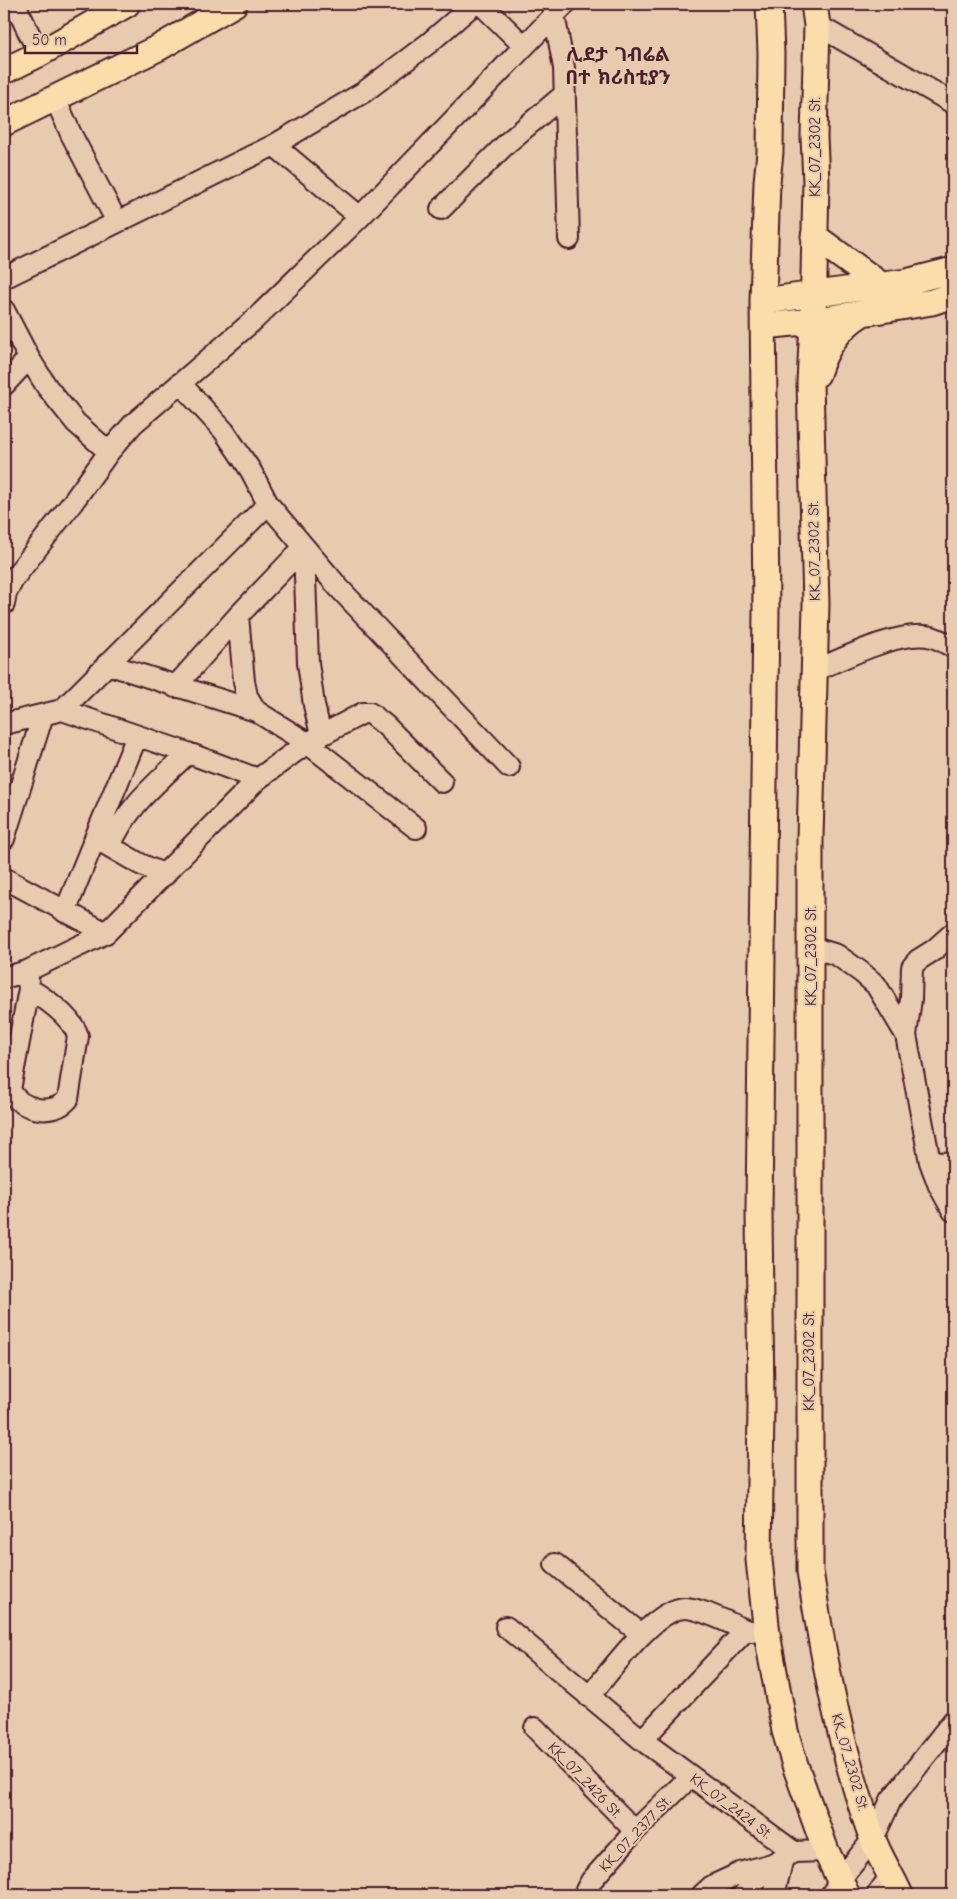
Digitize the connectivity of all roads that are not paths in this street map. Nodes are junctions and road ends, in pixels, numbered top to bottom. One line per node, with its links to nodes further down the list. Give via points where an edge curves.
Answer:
1 (15, 4): 10 (street)
2 (127, 4): 10 (main road)
3 (234, 4): 13 (main road, via 160,47)
4 (474, 4): 16 (street, via 364,92)
5 (481, 4): 9 (street)
6 (769, 4): 27 (main road, via 770,152)
7 (560, 9): 9 (street); 12 (street)
8 (816, 14): 14 (street); 20 (main road, KK_07_2302 St.)
9 (524, 46): 18 (street)
10 (39, 54): 11 (main road)
11 (4, 71)
12 (564, 94): 17 (street, via 507,143); 21 (street)
13 (55, 98): 15 (main road); 19 (street)
14 (953, 104)
15 (4, 123)
16 (274, 145): 18 (street); 19 (street)
17 (441, 209)
18 (360, 217): 33 (street, via 254,320)
19 (117, 222): 23 (street)
20 (814, 236): 24 (main road); 25 (main road, KK_07_2302 St.)
21 (569, 239)
22 (953, 270): 24 (main road)
23 (4, 278)
24 (881, 285): 25 (main road)
25 (813, 295): 27 (main road); 30 (main road, KK_07_2302 St.)
26 (953, 295): 29 (main road, via 932,302)
27 (764, 301): 31 (main road)
28 (4, 310): 32 (street)
29 (865, 312): 30 (main road); 35 (main road, via 843,326 831,341)
30 (813, 321): 31 (main road); 35 (main road, KK_07_2302 St.)
31 (764, 326): 71 (main road, via 766,608 759,1210 761,1405)
32 (29, 358): 34 (street); 36 (street, via 76,423)
33 (180, 383): 36 (street, via 133,424); 37 (street, via 224,431)
34 (4, 385)
35 (810, 396): 43 (main road, KK_07_2302 St., via 816,604)
36 (109, 452): 39 (street, via 14,578)
37 (268, 504): 38 (street); 42 (street)
38 (304, 548): 40 (street); 49 (street); 51 (street, via 366,619)
39 (4, 604)
40 (238, 616): 44 (street); 45 (street, via 244,681 247,696)
41 (953, 647): 43 (street, via 932,637 906,636)
42 (107, 664): 44 (street); 46 (street)
43 (814, 670): 62 (main road, KK_07_2302 St.)
44 (175, 687): 45 (street)
45 (256, 711): 49 (street)
46 (52, 712): 47 (street); 48 (street); 55 (street)
47 (4, 724)
48 (137, 736): 50 (street); 56 (street)
49 (314, 739): 52 (street); 53 (street, via 356,715 370,713); 54 (street)
50 (188, 753): 52 (street); 56 (street, via 131,809 116,831)
51 (509, 767)
52 (258, 779): 57 (street)
53 (442, 782)
54 (416, 828)
55 (4, 839)
56 (102, 843): 57 (street); 59 (street)
57 (165, 876): 60 (street)
58 (4, 878): 59 (street)
59 (64, 912): 60 (street)
60 (106, 933): 64 (street)
61 (953, 934): 65 (street, via 912,967)
62 (811, 947): 65 (street, via 836,955 861,972 876,986); 79 (main road, KK_07_2302 St., via 810,1572 837,1723)
63 (4, 978): 64 (street)
64 (28, 980): 64 (street, via 10,1090 14,1098 27,1106 54,1110 68,1099 78,1036 76,1029)
65 (906, 1035): 66 (street)
66 (930, 1162): 67 (street); 68 (street)
67 (953, 1163)
68 (953, 1211)
69 (555, 1564): 72 (street)
70 (506, 1627): 73 (street, KK_07_2424 St.)
71 (756, 1632): 72 (street, via 686,1608 675,1609); 76 (street); 80 (main road, via 795,1765)
72 (641, 1634): 73 (street)
73 (589, 1697): 76 (street, KK_07_2424 St.)
74 (953, 1721): 79 (street, via 891,1800)
75 (535, 1728): 78 (street, KK_07_2426 St.)
76 (642, 1740): 77 (street, KK_07_2424 St.)
77 (691, 1776): 78 (street, KK_07_2377 St.); 81 (street, KK_07_2424 St.)
78 (635, 1831): 84 (street, KK_07_2377 St., via 591,1881)
79 (873, 1839): 82 (main road, KK_07_2302 St.); 83 (street)
80 (826, 1851): 81 (street); 83 (main road)
81 (783, 1858): 85 (street, via 740,1873 712,1886); 86 (street); 87 (street)
82 (896, 1885): 88 (street)
83 (839, 1890)
84 (586, 1895)
85 (702, 1895)
86 (743, 1895)
87 (774, 1895)
88 (877, 1895)

